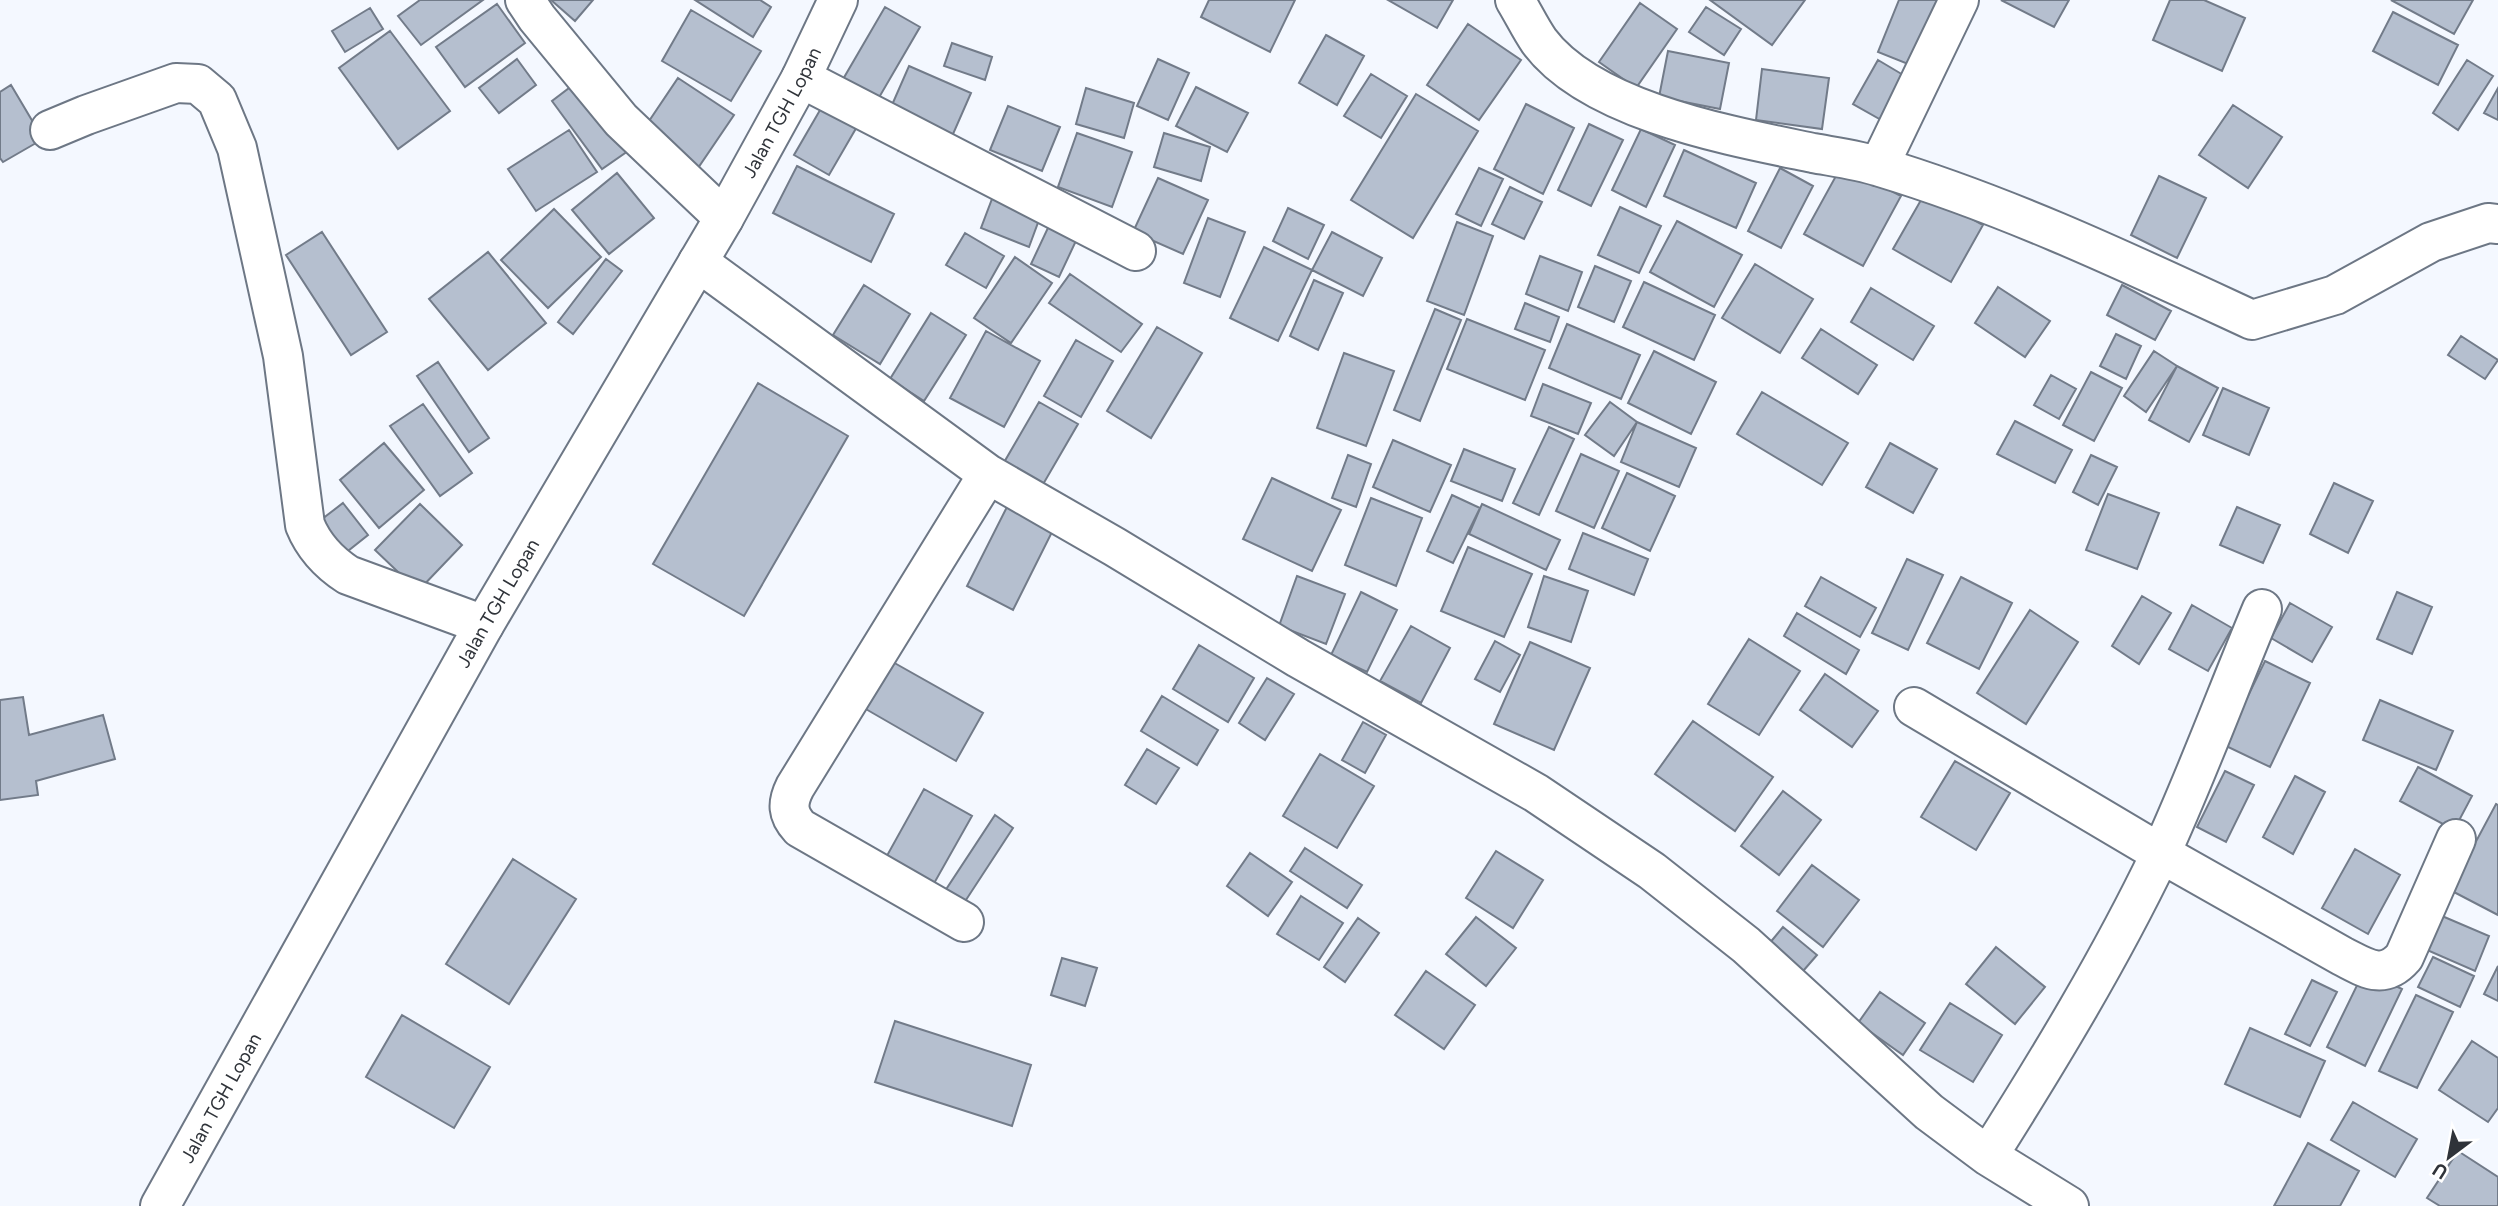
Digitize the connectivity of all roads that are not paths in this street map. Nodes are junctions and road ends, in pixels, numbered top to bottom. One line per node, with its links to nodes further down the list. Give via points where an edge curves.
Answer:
1 (526, 0): 8 (main road, via 621,120)
2 (838, 0): 5 (main road, Jalan TGH Lopan)
3 (1515, 0): 7 (main road, via 1540,42 1606,94 1702,127)
4 (1959, 0): 7 (main road)
5 (801, 78): 8 (main road, Jalan TGH Lopan); 10 (main road)
6 (50, 130): 14 (main road, via 176,83 198,84 217,100 237,148 254,216 283,356 305,525 311,539 348,575)
7 (1879, 166): 9 (main road, via 2096,248 2252,320 2335,295 2431,242)
8 (724, 218): 11 (main road, Jalan TGH Lopan)
9 (2498, 223)
10 (1136, 251)
11 (698, 262): 12 (main road); 14 (main road, Jalan TGH Lopan)
12 (988, 474): 18 (main road, via 795,787 789,807 800,828); 19 (main road, via 1297,658 1536,793 1652,871 1746,945 1929,1112)
13 (2262, 608): 17 (main road)
14 (484, 625): 20 (main road, Jalan TGH Lopan)
15 (1914, 707): 17 (main road)
16 (2456, 839): 17 (main road, via 2408,951 2396,966 2381,971 2342,956)
17 (2160, 853): 19 (main road, via 2052,1054)
18 (964, 922)
19 (1988, 1156): 21 (main road)
20 (160, 1206)
21 (2069, 1206)

